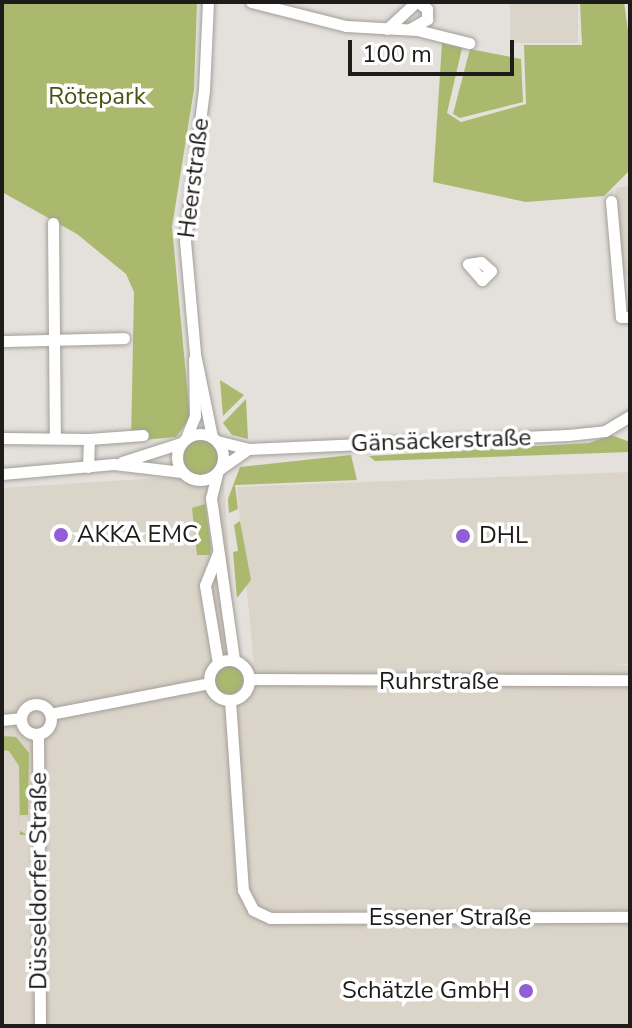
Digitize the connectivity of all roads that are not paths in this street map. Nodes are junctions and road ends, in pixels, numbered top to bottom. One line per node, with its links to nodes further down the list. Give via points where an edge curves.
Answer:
1 (208, 2): 13 (street, Heerstraße, via 204,90 185,241)
2 (251, 2): 4 (street, via 346,26)
3 (417, 2): 4 (street); 5 (street, via 427,9 427,19)
4 (387, 29): 5 (street)
5 (410, 30): 6 (street)
6 (469, 43)
7 (611, 201): 9 (street, via 621,317)
8 (53, 223): 11 (street)
9 (630, 317)
10 (124, 338): 11 (street)
11 (53, 340): 12 (street); 17 (street)
12 (2, 341)
13 (195, 354): 19 (street, Heerstraße); 20 (street, Heerstraße, via 195,416)
14 (630, 416): 21 (street, Gänsäckerstraße, via 592,434)
15 (143, 435): 18 (street)
16 (2, 438): 17 (street)
17 (55, 438): 18 (street)
18 (89, 439): 23 (street)
19 (215, 439): 20 (street); 21 (street, Gänsäckerstraße); 24 (street)
20 (184, 441): 22 (street); 25 (street, via 177,459)
21 (248, 449): 24 (street)
22 (114, 464): 23 (street); 25 (street)
23 (88, 467): 26 (street)
24 (219, 471): 27 (street); 28 (street)
25 (182, 472): 27 (street)
26 (2, 474)
27 (195, 480): 28 (street)
28 (211, 498): 29 (street)
29 (218, 553): 30 (street); 31 (street, via 205,585)
30 (234, 660): 31 (street); 32 (street)
31 (218, 663): 34 (street)
32 (249, 679): 33 (street, Ruhrstraße); 35 (street, via 242,696)
33 (630, 680)
34 (209, 683): 35 (street, via 214,694); 36 (street)
35 (230, 700): 40 (street, Essener Straße, via 243,890 253,910 270,918)
36 (50, 714): 37 (street, via 36,703); 39 (street, via 50,725)
37 (20, 718): 38 (street); 39 (street, via 22,728)
38 (2, 720)
39 (38, 735): 41 (street, Düsseldorfer Straße)
40 (630, 917)
41 (40, 1026)

